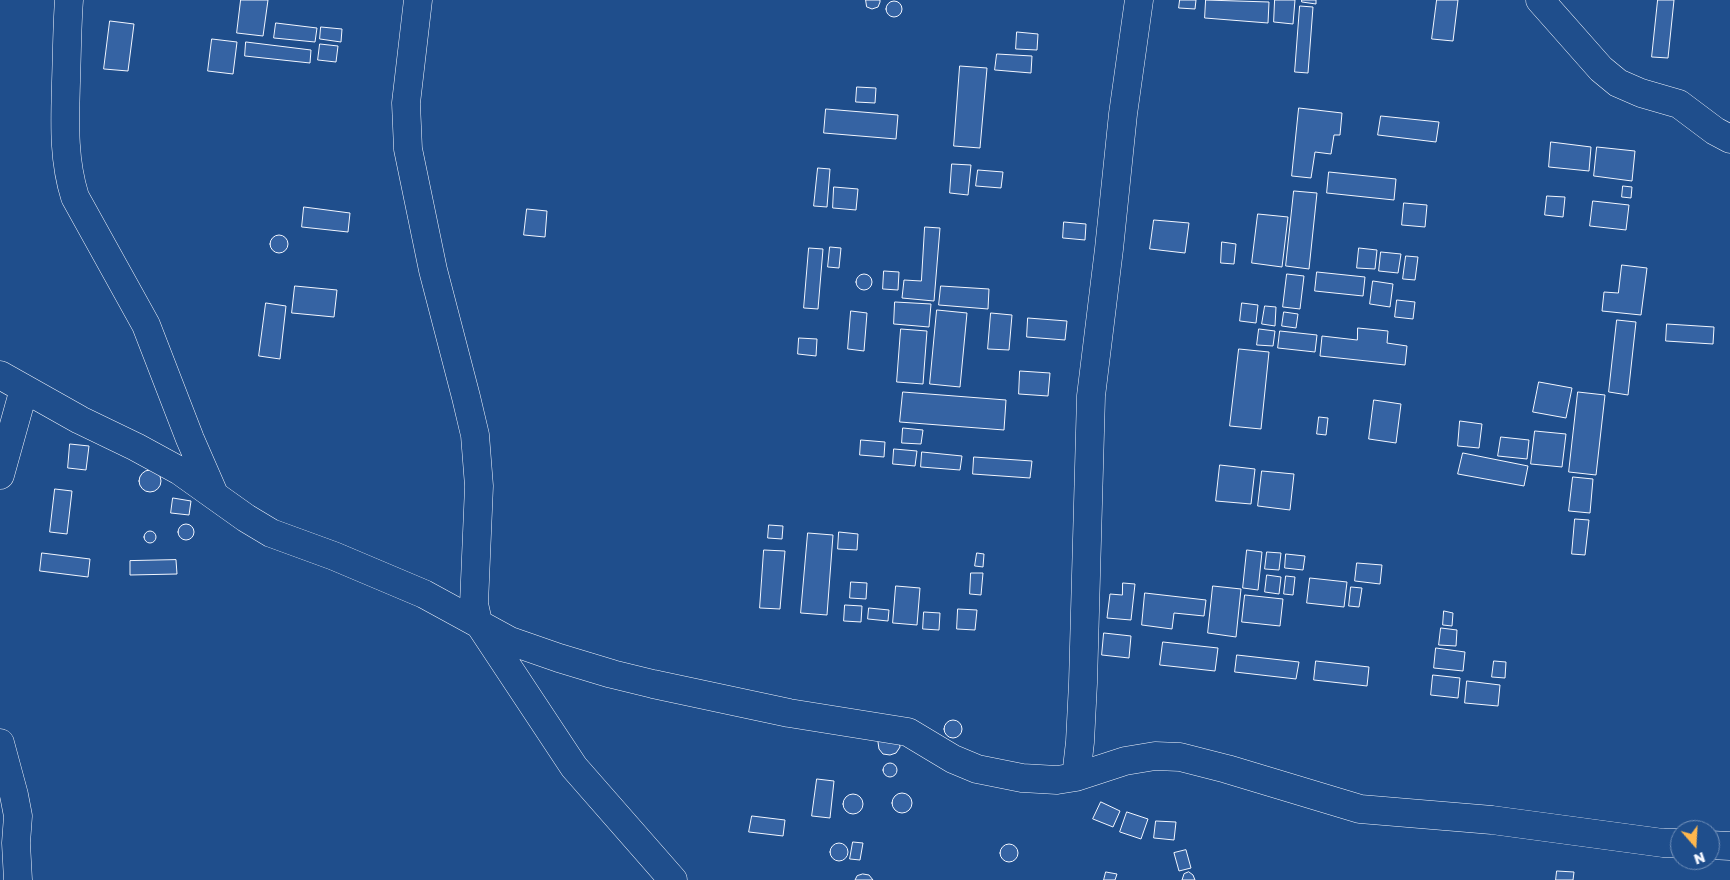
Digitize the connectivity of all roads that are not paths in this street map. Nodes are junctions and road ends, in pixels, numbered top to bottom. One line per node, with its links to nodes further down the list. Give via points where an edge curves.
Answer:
1 (69, 0): 9 (street, via 65,106 69,177 76,197 146,325)
2 (418, 0): 10 (street, via 406,103 408,149 432,270 474,435 479,486 474,604)
3 (1139, 0): 12 (street, via 1091,396 1082,693)
4 (1540, 0): 5 (street, via 1601,70 1618,83 1680,104 1714,131)
5 (1730, 139)
6 (0, 375): 7 (street)
7 (24, 389): 8 (street); 9 (street, via 136,447)
8 (0, 475)
9 (214, 494): 10 (street, via 271,533 409,587)
10 (478, 622): 12 (street, via 510,641 620,676 789,713 908,732 953,759 977,768 1038,779); 15 (street, via 574,767)
11 (0, 744): 14 (street, via 18,816)
12 (1076, 777): 13 (street, via 1125,761 1155,756 1180,757 1360,809 1492,820)
13 (1670, 843)
14 (18, 880)
15 (673, 880)

